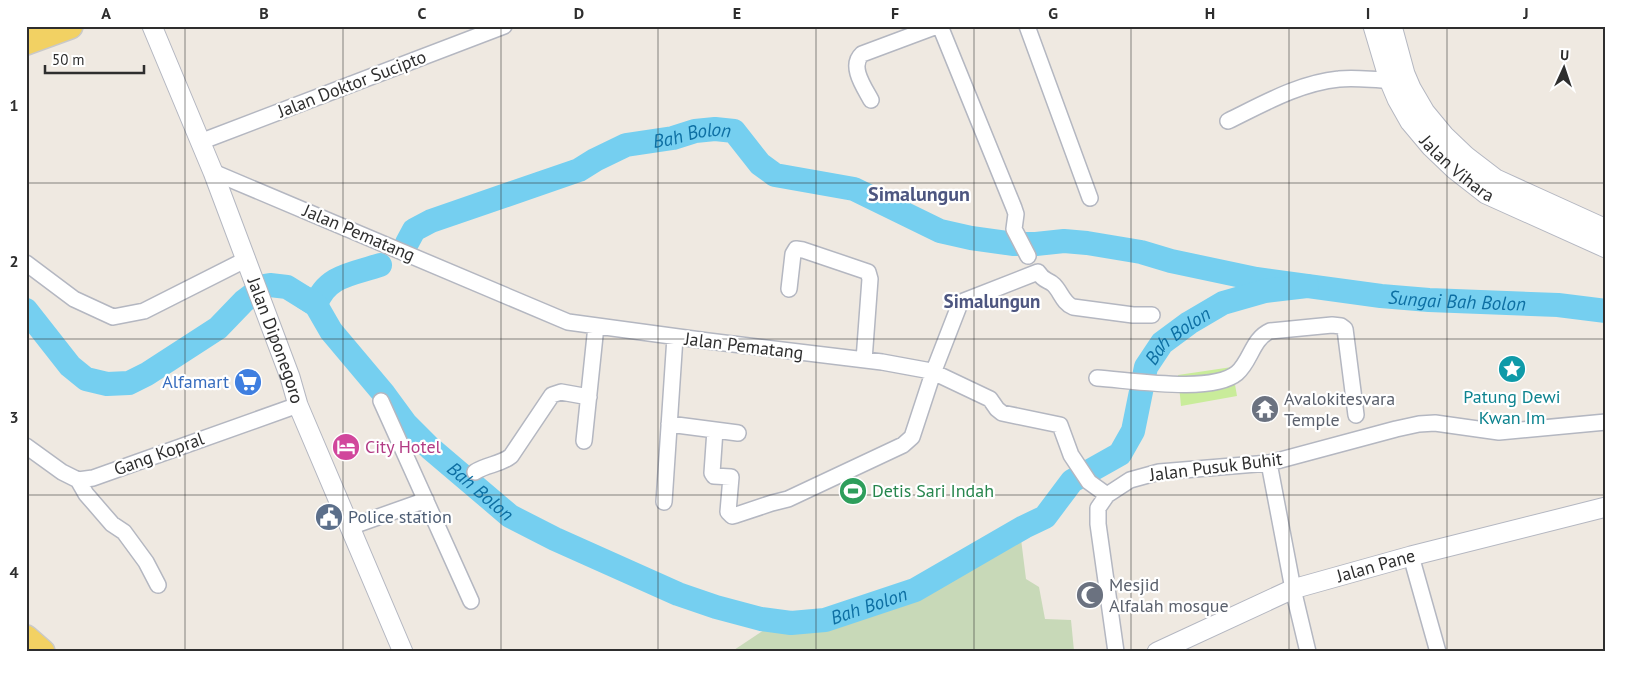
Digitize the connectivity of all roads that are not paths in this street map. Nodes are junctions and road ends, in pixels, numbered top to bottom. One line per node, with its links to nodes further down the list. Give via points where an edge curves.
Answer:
1 (70, 26): 8 (main road)
2 (152, 26): 13 (street, Jalan Diponegoro)
3 (938, 26): 11 (street, via 858,58 856,68); 19 (street, via 1014,208 1014,229)
4 (1027, 26): 16 (street)
5 (1373, 26): 9 (street, Jalan Vihara)
6 (1392, 26): 10 (street, Jalan Vihara, via 1405,74)
7 (502, 27): 13 (street, Jalan Doktor Sucipto)
8 (37, 35)
9 (1389, 80): 10 (street, Jalan Vihara); 12 (street, via 1340,79 1313,84 1281,95)
10 (1404, 93): 15 (street, Jalan Vihara, via 1466,156)
11 (870, 100)
12 (1228, 121)
13 (200, 142): 14 (street, Jalan Diponegoro)
14 (213, 172): 21 (street, Jalan Diponegoro); 24 (street, Jalan Pematang, via 568,322)
15 (1491, 187): 17 (street, Jalan Vihara); 18 (street, Jalan Vihara)
16 (1090, 198)
17 (1606, 229)
18 (1606, 248)
19 (1028, 256)
20 (26, 263): 21 (street, via 74,299 113,318 144,311)
21 (247, 264): 31 (street, Jalan Diponegoro)
22 (789, 289): 26 (street, via 796,249 868,272)
23 (1152, 315): 27 (street, via 1073,307 1066,303 1053,283 1044,280 1038,272 964,301 959,306)
24 (596, 326): 25 (street, Jalan Pematang); 29 (street)
25 (675, 337): 26 (street, Jalan Pematang); 34 (street)
26 (864, 360): 27 (street, Jalan Pematang)
27 (933, 373): 35 (street, via 912,437 903,445 788,499 732,516 728,512 731,477 712,474); 42 (street, Jalan Pematang, via 990,399 1002,414 1060,425 1071,455 1089,482)
28 (1097, 378): 32 (street, via 1184,385 1222,380 1237,373 1262,334 1341,326 1346,329)
29 (589, 397): 37 (street); 40 (street, via 561,392 552,395 511,456 504,462 484,466)
30 (381, 401): 43 (street)
31 (298, 404): 41 (street, Gang Kopral, via 93,478); 46 (street, Jalan Diponegoro)
32 (1356, 415)
33 (1606, 422): 39 (street, Jalan Pusuk Buhit, via 1499,432 1435,423 1419,424)
34 (669, 424): 35 (street); 44 (street)
35 (714, 430): 36 (street)
36 (738, 433)
37 (584, 441)
38 (26, 446): 41 (street)
39 (1269, 463): 42 (street, Jalan Pusuk Buhit, via 1159,472 1130,480); 49 (street)
40 (475, 472)
41 (78, 480): 48 (street, via 112,524 124,532)
42 (1107, 495): 52 (street, via 1098,508 1098,524)
43 (426, 500): 46 (street); 50 (street)
44 (664, 502)
45 (1606, 506): 47 (street, Jalan Pane)
46 (350, 527): 51 (street, Jalan Diponegoro)
47 (1411, 556): 49 (street, Jalan Pane); 55 (street)
48 (158, 585)
49 (1293, 589): 53 (street, Jalan Pane); 54 (street)
50 (471, 601)
51 (403, 652)
52 (1116, 652)
53 (1157, 652)
54 (1308, 652)
55 (1438, 652)

